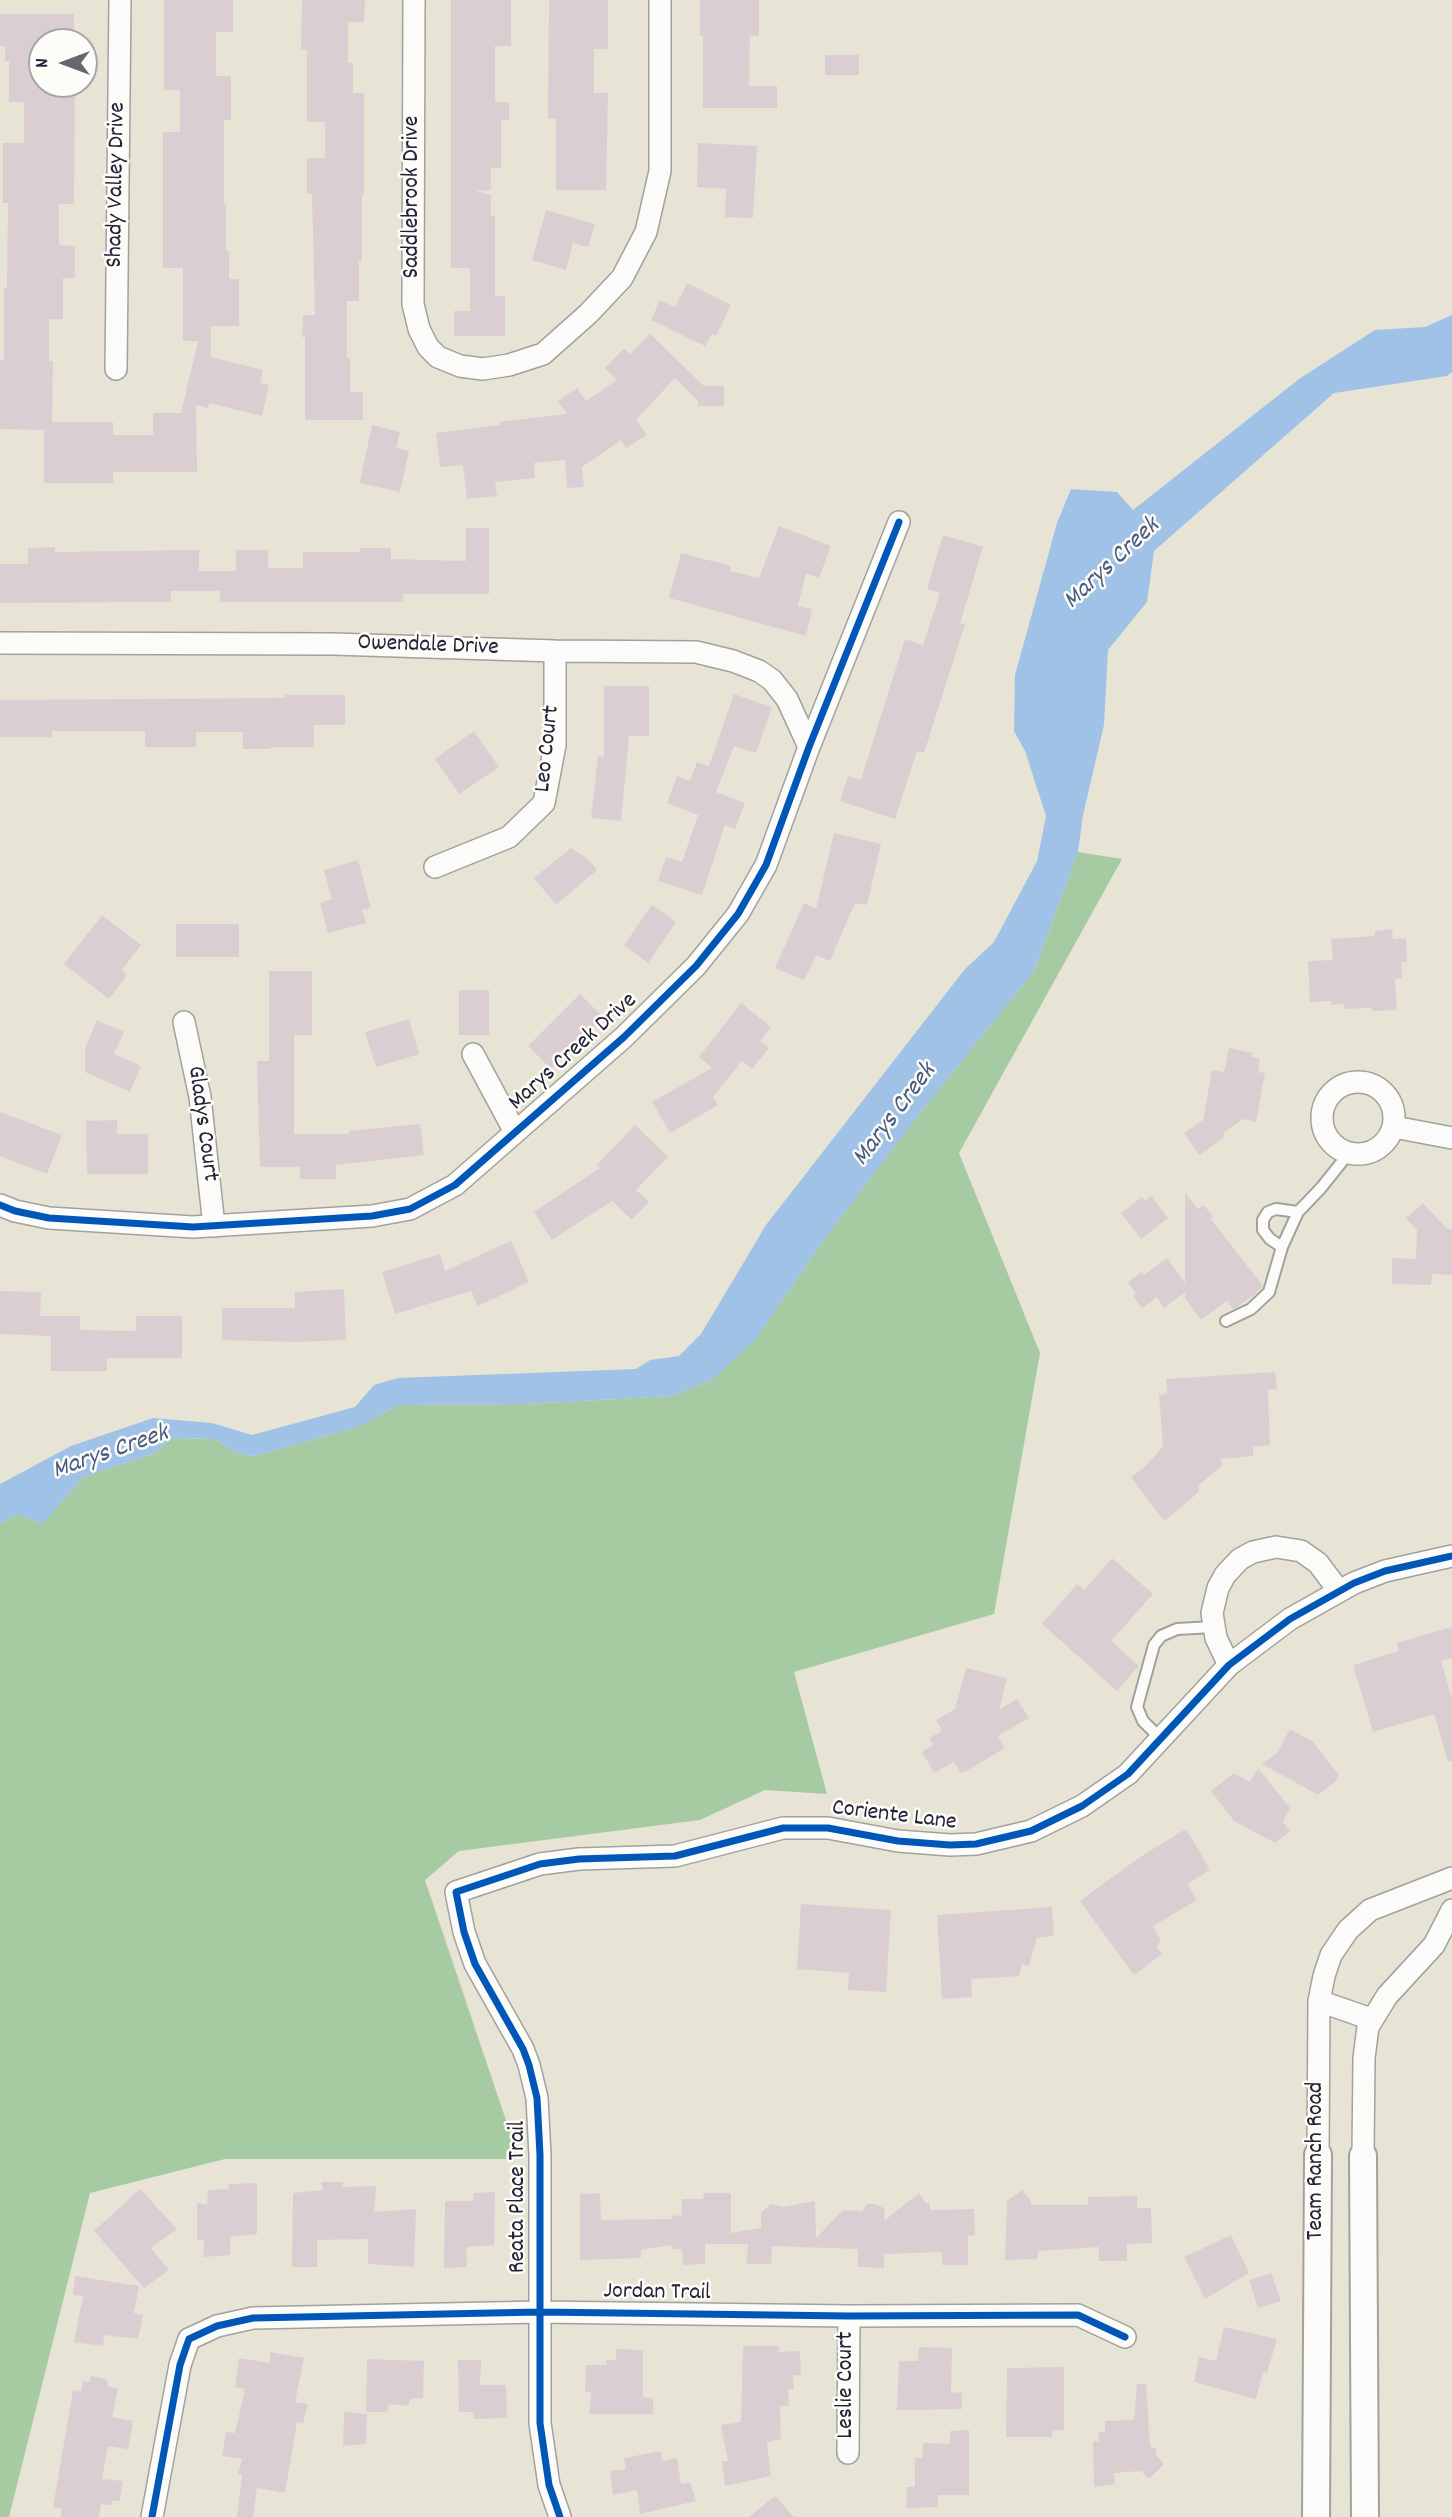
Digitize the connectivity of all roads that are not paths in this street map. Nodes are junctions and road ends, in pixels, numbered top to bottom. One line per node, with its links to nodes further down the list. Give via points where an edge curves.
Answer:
1 (120, 0): 4 (street, Shady Valley Drive)
2 (414, 0): 3 (street, Saddlebrook Drive, via 413,304 419,329 438,357 483,369 543,354 622,278 646,232 660,171)
3 (660, 0)
4 (117, 369)
5 (899, 522): 8 (street, Marys Creek Drive)
6 (0, 643): 7 (street, Owendale Drive, via 334,644)
7 (555, 651): 8 (street, Owendale Drive, via 695,652 733,661 772,680 787,699); 9 (street, Leo Court, via 555,745 544,803 509,837)
8 (809, 747): 13 (street, Marys Creek Drive, via 766,865 738,914 695,966 625,1037)
9 (435, 867)
10 (184, 1022): 18 (street, Gladys Court, via 200,1097)
11 (472, 1054): 13 (street)
12 (1394, 1127): 14 (street); 15 (street, via 1377,1149); 15 (street, via 1394,1111 1382,1089 1364,1081 1343,1084 1332,1091 1322,1114 1330,1141)
13 (515, 1132): 18 (street, Marys Creek Drive, via 455,1185 410,1209 372,1216)
14 (1452, 1138)
15 (1349, 1153): 17 (lane)
16 (0, 1205): 18 (street, Marys Creek Drive, via 49,1218)
17 (1298, 1212): 19 (lane); 19 (lane, via 1276,1209 1263,1220 1263,1230)
18 (214, 1226)
19 (1282, 1247): 20 (lane, via 1269,1292 1251,1309)
20 (1226, 1321)
21 (1452, 1556): 22 (street, Coriente Lane, via 1385,1571)
22 (1339, 1591): 23 (street, via 1318,1563 1301,1551 1276,1548 1253,1552 1225,1575 1214,1601); 24 (street, Coriente Lane, via 1283,1624)
23 (1213, 1627): 24 (street); 25 (lane, via 1177,1629 1154,1645 1137,1707 1143,1721)
24 (1229, 1665): 25 (street, Coriente Lane)
25 (1161, 1739): 27 (street, Coriente Lane, via 1128,1774 1082,1806 1031,1830 990,1841 923,1844 828,1828 783,1828 675,1856 549,1862)
26 (1452, 1878): 29 (street, Team Ranch Road, via 1379,1905 1359,1919 1331,1955)
27 (456, 1892): 33 (street, Reata Place Trail, via 475,1964 523,2049 537,2098)
28 (1452, 1910): 30 (street, Team Ranch Road, via 1434,1945)
29 (1319, 2001): 30 (street); 31 (street, Team Ranch Road)
30 (1371, 2019): 32 (street, Team Ranch Road, via 1364,2049)
31 (1318, 2155): 39 (street, Team Ranch Road)
32 (1363, 2156): 40 (street, Team Ranch Road)
33 (539, 2312): 34 (street, Jordan Trail); 37 (street, Jordan Trail, via 253,2318 217,2326 189,2339 180,2365); 38 (street, Reata Place Trail, via 542,2446)
34 (849, 2316): 35 (street, Jordan Trail, via 1078,2315); 36 (street, Leslie Court)
35 (1125, 2337)
36 (848, 2453)
37 (152, 2517)
38 (561, 2517)
39 (1316, 2517)
40 (1365, 2517)

